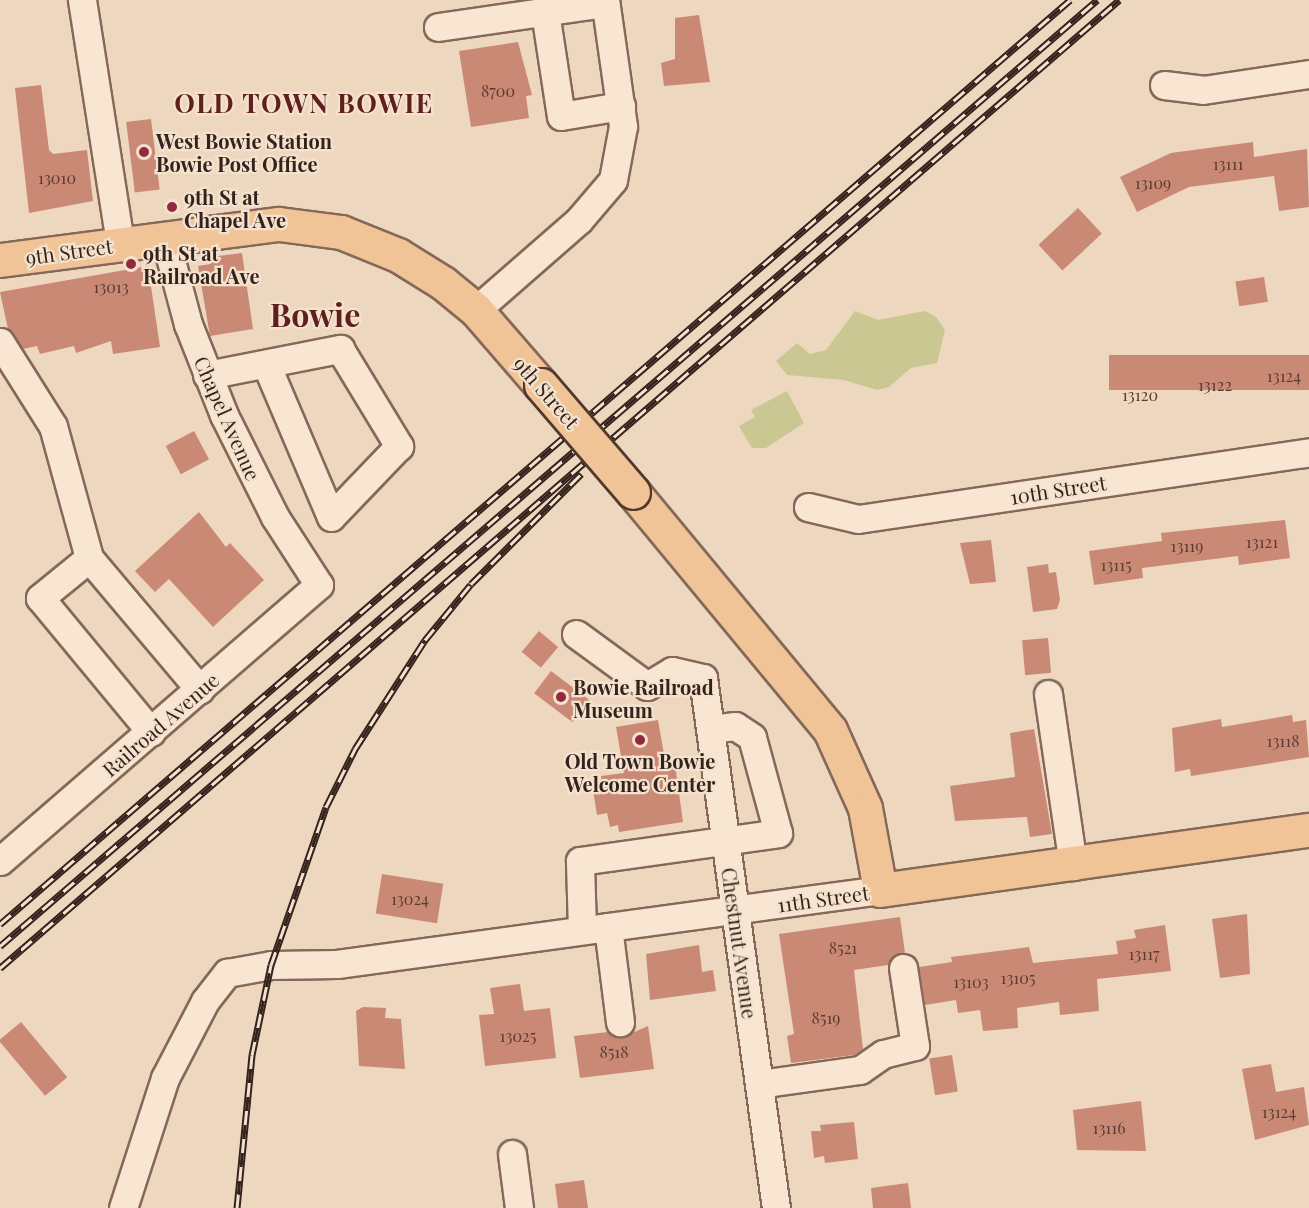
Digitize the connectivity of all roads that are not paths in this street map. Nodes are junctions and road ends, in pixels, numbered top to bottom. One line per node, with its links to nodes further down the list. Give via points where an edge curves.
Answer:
1 (82, 0): 9 (street)
2 (605, 2): 3 (street); 7 (street)
3 (545, 12): 4 (street); 7 (street, via 561,116)
4 (438, 27)
5 (1309, 74): 6 (street, via 1203,90)
6 (1164, 85)
7 (621, 106): 11 (street, via 619,162 604,195)
8 (165, 238): 9 (main road, 9th Street); 11 (main road, 9th Street, via 279,224 340,232 407,260); 14 (street, Chapel Avenue)
9 (120, 244): 10 (main road, 9th Street)
10 (0, 260)
11 (476, 310): 28 (main road, 9th Street, bridge, via 830,730 865,808)
12 (0, 342): 17 (street, via 53,426)
13 (266, 364): 13 (street, via 340,349 399,446 331,517); 14 (street)
14 (207, 375): 18 (street, Chapel Avenue, via 255,480)
15 (1309, 452): 16 (street, 10th Street, via 858,519)
16 (808, 507)
17 (89, 558): 20 (street); 23 (street, via 40,598)
18 (320, 585): 20 (street, Railroad Avenue)
19 (576, 634): 22 (street, Chestnut Avenue, via 647,686 672,671 703,678)
20 (200, 690): 23 (street, Railroad Avenue)
21 (1048, 694): 27 (street)
22 (711, 729): 25 (street, Chestnut Avenue); 25 (street, via 735,726 752,737 778,833)
23 (151, 732): 26 (street, Railroad Avenue)
24 (1309, 830): 27 (main road, 11th Street)
25 (726, 838): 29 (street, Chestnut Avenue); 30 (street, via 580,861)
26 (0, 861)
27 (1073, 866): 28 (main road, 11th Street)
28 (880, 890): 29 (street, 11th Street)
29 (736, 909): 30 (street, 11th Street); 33 (street, Chestnut Avenue)
30 (595, 929): 32 (street); 35 (street, 11th Street, via 337,964 271,965 227,973 205,1001 165,1078)
31 (903, 968): 33 (street, via 915,1046 884,1054 860,1070)
32 (620, 1022)
33 (759, 1084): 37 (street, Chestnut Avenue)
34 (512, 1154): 36 (street)
35 (123, 1208)
36 (519, 1208)
37 (776, 1208)

